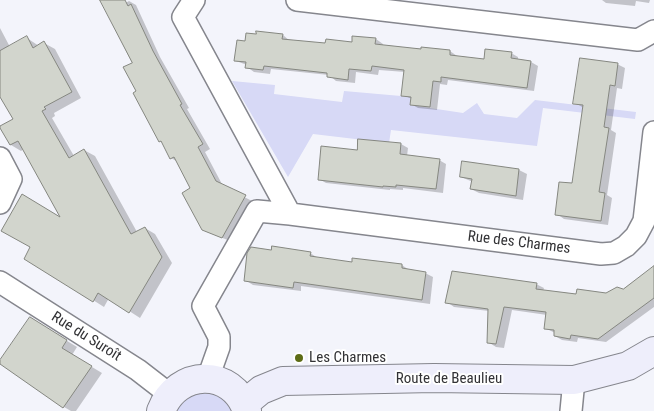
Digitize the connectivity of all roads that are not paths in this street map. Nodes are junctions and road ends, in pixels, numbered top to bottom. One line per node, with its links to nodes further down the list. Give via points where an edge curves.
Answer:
1 (297, 0): 3 (street, via 638,40)
2 (184, 5): 6 (street)
3 (654, 31)
4 (654, 132): 9 (street, Rue des Charmes, via 644,221 636,236 614,253)
5 (0, 158): 7 (street, via 11,179)
6 (273, 182): 8 (street); 9 (street)
7 (0, 203)
8 (256, 211): 9 (street, Rue des Charmes); 12 (street, via 203,306 219,337)
9 (290, 214)
10 (0, 282): 14 (street, Rue du Suroît, via 138,370)
11 (654, 351): 13 (street, Route de Beaulieu, via 628,366)
12 (208, 378): 14 (street, via 187,381); 15 (street, via 226,384)
13 (574, 380): 15 (street, Route de Beaulieu, via 283,381 261,390); 16 (street)
14 (165, 403)
15 (246, 407)
16 (570, 411)

